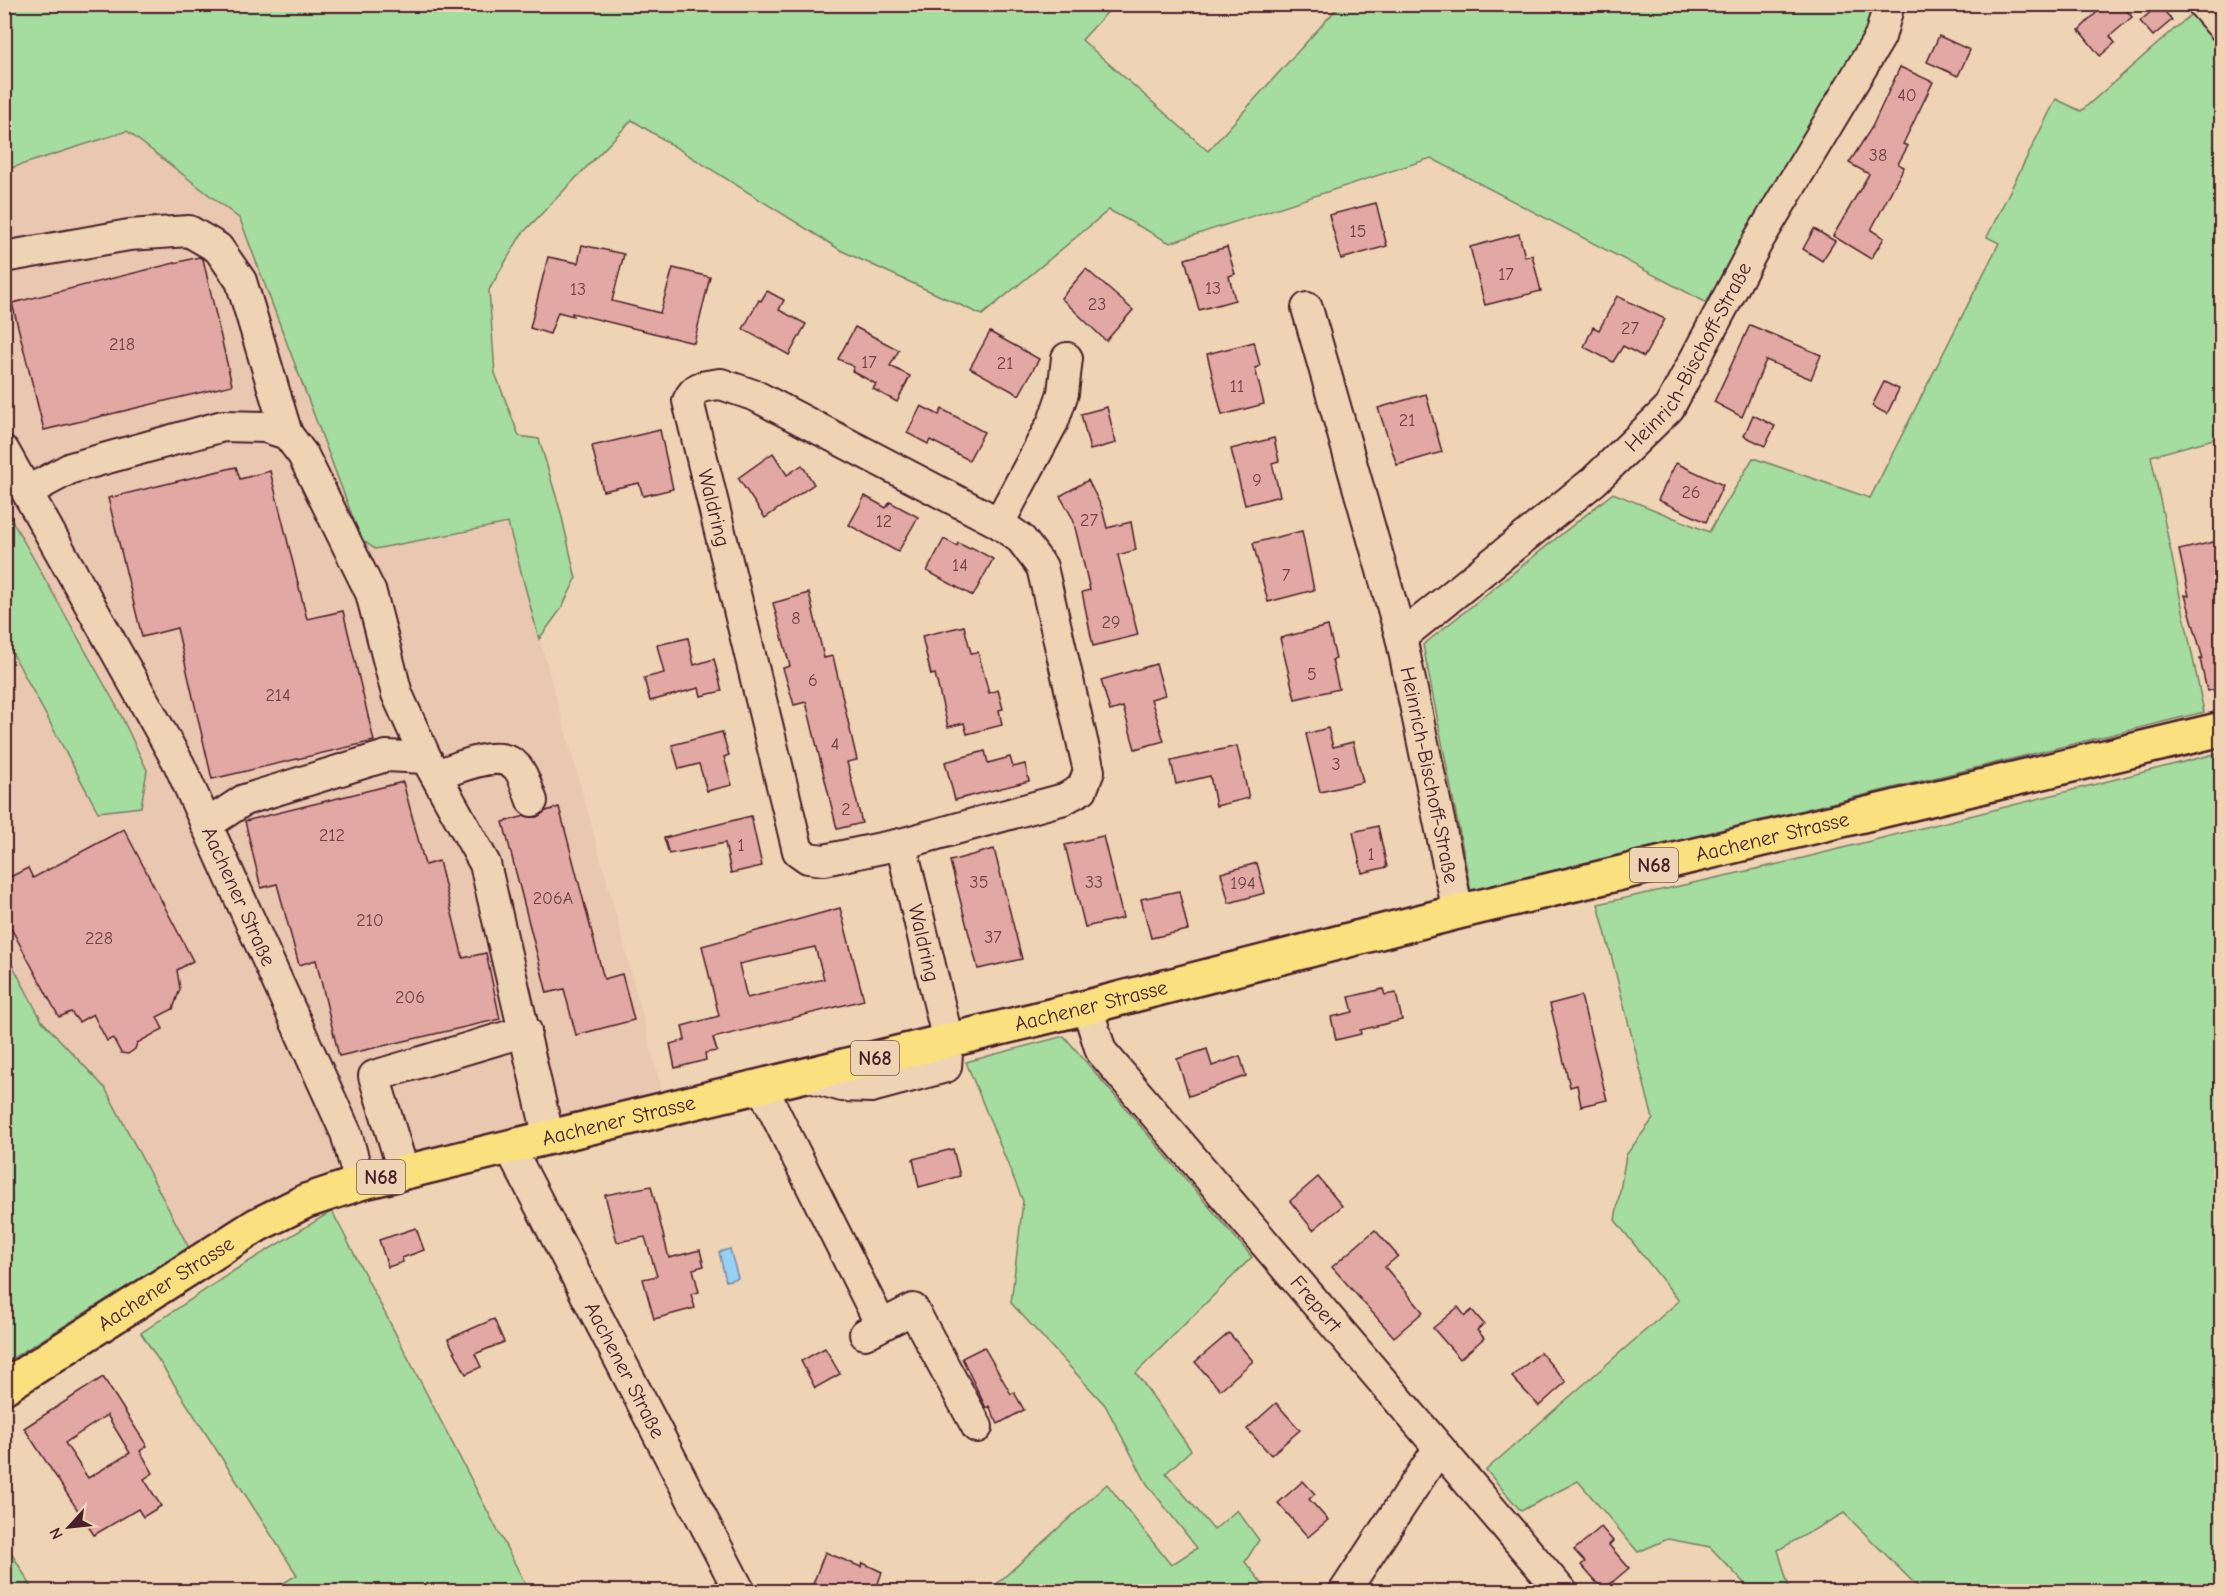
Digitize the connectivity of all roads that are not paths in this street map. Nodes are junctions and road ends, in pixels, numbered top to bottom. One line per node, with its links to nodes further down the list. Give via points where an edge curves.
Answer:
1 (1889, 4): 11 (street, Heinrich-Bischoff-Straße, via 1880,37 1759,239 1669,408 1594,481)
2 (2203, 4): 3 (street)
3 (2222, 26)
4 (4, 257): 7 (street, via 129,235 189,231 218,248 242,281)
5 (1307, 308): 11 (street, Heinrich-Bischoff-Straße)
6 (1067, 358): 10 (street, via 1063,393 1053,422)
7 (288, 434): 9 (street, via 265,427 223,426 71,468); 12 (street, via 303,455 371,593)
8 (4, 451): 9 (street)
9 (28, 490): 17 (street, via 179,764)
10 (999, 523): 18 (street, Waldring, via 1021,539 1042,567 1089,771 1082,789 1064,799); 18 (street, Waldring, via 756,396 721,384 693,391 688,401 798,851 808,858 824,860)
11 (1401, 637): 19 (street, Heinrich-Bischoff-Straße)
12 (397, 694): 14 (street); 15 (street)
13 (2222, 729): 19 (main road, Aachener Strasse / N68)
14 (386, 756): 15 (street, Aachener Straße); 17 (street, Aachener Straße, via 244,800)
15 (431, 766): 16 (street, Aachener Straße, via 507,759 518,767); 21 (street, via 484,864)
16 (532, 801)
17 (206, 825): 27 (street, Aachener Straße, via 346,1133)
18 (901, 844): 22 (street, Waldring)
19 (1458, 912): 20 (main road, Aachener Strasse / N68)
20 (1087, 1007): 22 (main road, Aachener Strasse / N68); 30 (street, Frepert, via 1101,1051)
21 (526, 1031): 24 (street); 26 (street, via 374,1076)
22 (948, 1041): 23 (main road, Aachener Strasse / N68)
23 (761, 1085): 24 (main road, Aachener Strasse / N68); 29 (street, via 873,1329 913,1309)
24 (549, 1138): 25 (main road, Aachener Strasse / N68)
25 (510, 1148): 26 (main road, Aachener Strasse / N68); 31 (street, Aachener Straße)
26 (404, 1170): 27 (main road, Aachener Strasse / N68)
27 (360, 1183): 28 (main road, Aachener Strasse / N68, via 306,1201 257,1225)
28 (4, 1387)
29 (977, 1427)
30 (1438, 1448): 32 (street); 33 (street, Frepert)
31 (740, 1592)
32 (1344, 1592)
33 (1562, 1592)

